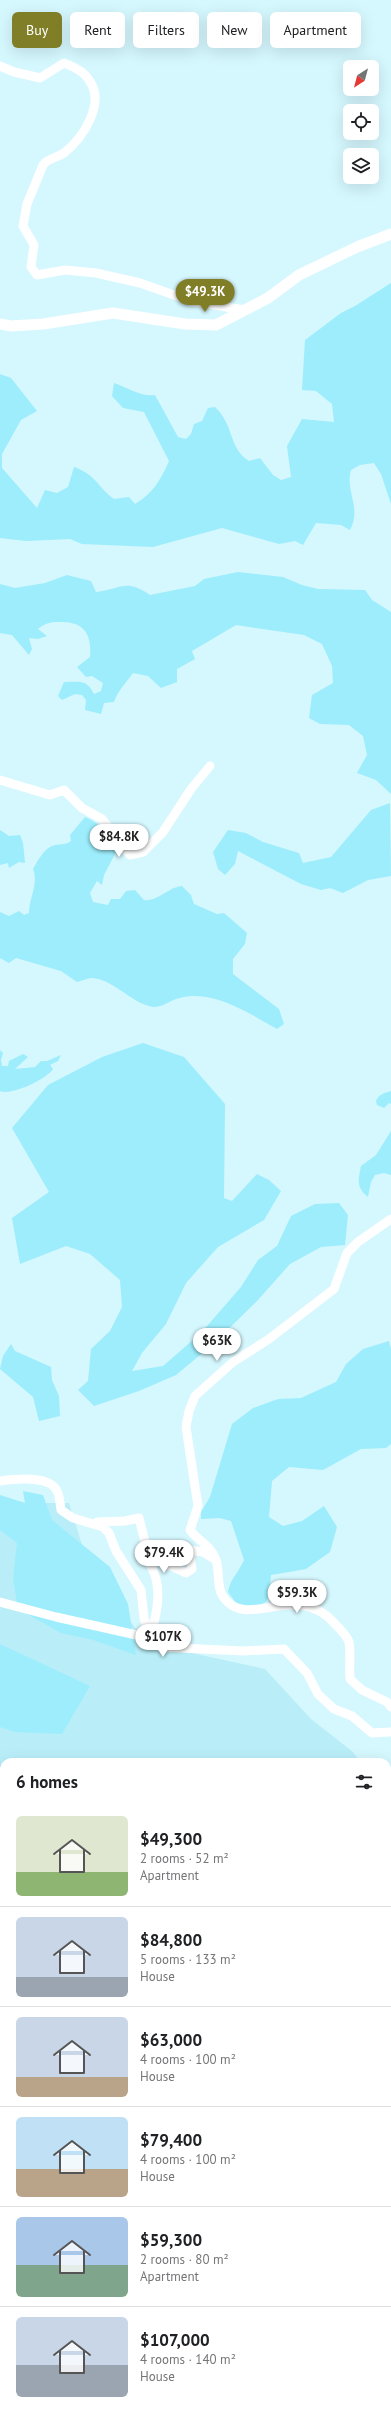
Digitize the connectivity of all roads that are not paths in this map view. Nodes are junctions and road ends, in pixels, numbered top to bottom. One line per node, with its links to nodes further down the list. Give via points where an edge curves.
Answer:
1 (0, 66): 3 (street, via 40,78 64,63 77,68 89,79 94,90 91,118 63,153 43,165 27,204 23,226 34,245 31,267 37,275 65,270 96,273 140,283 191,301)
2 (391, 234): 3 (street, via 357,246 299,275 268,298)
3 (244, 310): 4 (street, via 216,325 185,324 113,313 43,324)
4 (0, 324)
5 (210, 766): 6 (street, via 162,832 143,852 130,855 102,820 82,808 64,790 50,795)
6 (0, 780)
7 (391, 1219): 11 (street, via 347,1253 334,1289 269,1339 233,1362 195,1396 186,1427 198,1506 190,1530 196,1538 212,1548)
8 (0, 1481): 9 (street, via 20,1478 47,1483 58,1492 61,1510)
9 (80, 1520): 10 (street, via 108,1522 139,1518); 13 (street, via 103,1527 109,1533 116,1551 141,1590 144,1618)
10 (148, 1546): 11 (street, via 171,1566 186,1573 192,1568 189,1550 203,1552); 13 (street, via 147,1553 151,1570 156,1577 158,1592 157,1611)
11 (216, 1560): 14 (street, via 220,1571 220,1589 224,1598 236,1609 260,1610 294,1603 313,1606 330,1618 349,1641 350,1679 362,1690 387,1702)
12 (0, 1602): 13 (street)
13 (150, 1638): 15 (street, via 160,1647 244,1652 284,1649 307,1673 318,1694 334,1709 352,1716 372,1733)
14 (391, 1707)
15 (391, 1732)

